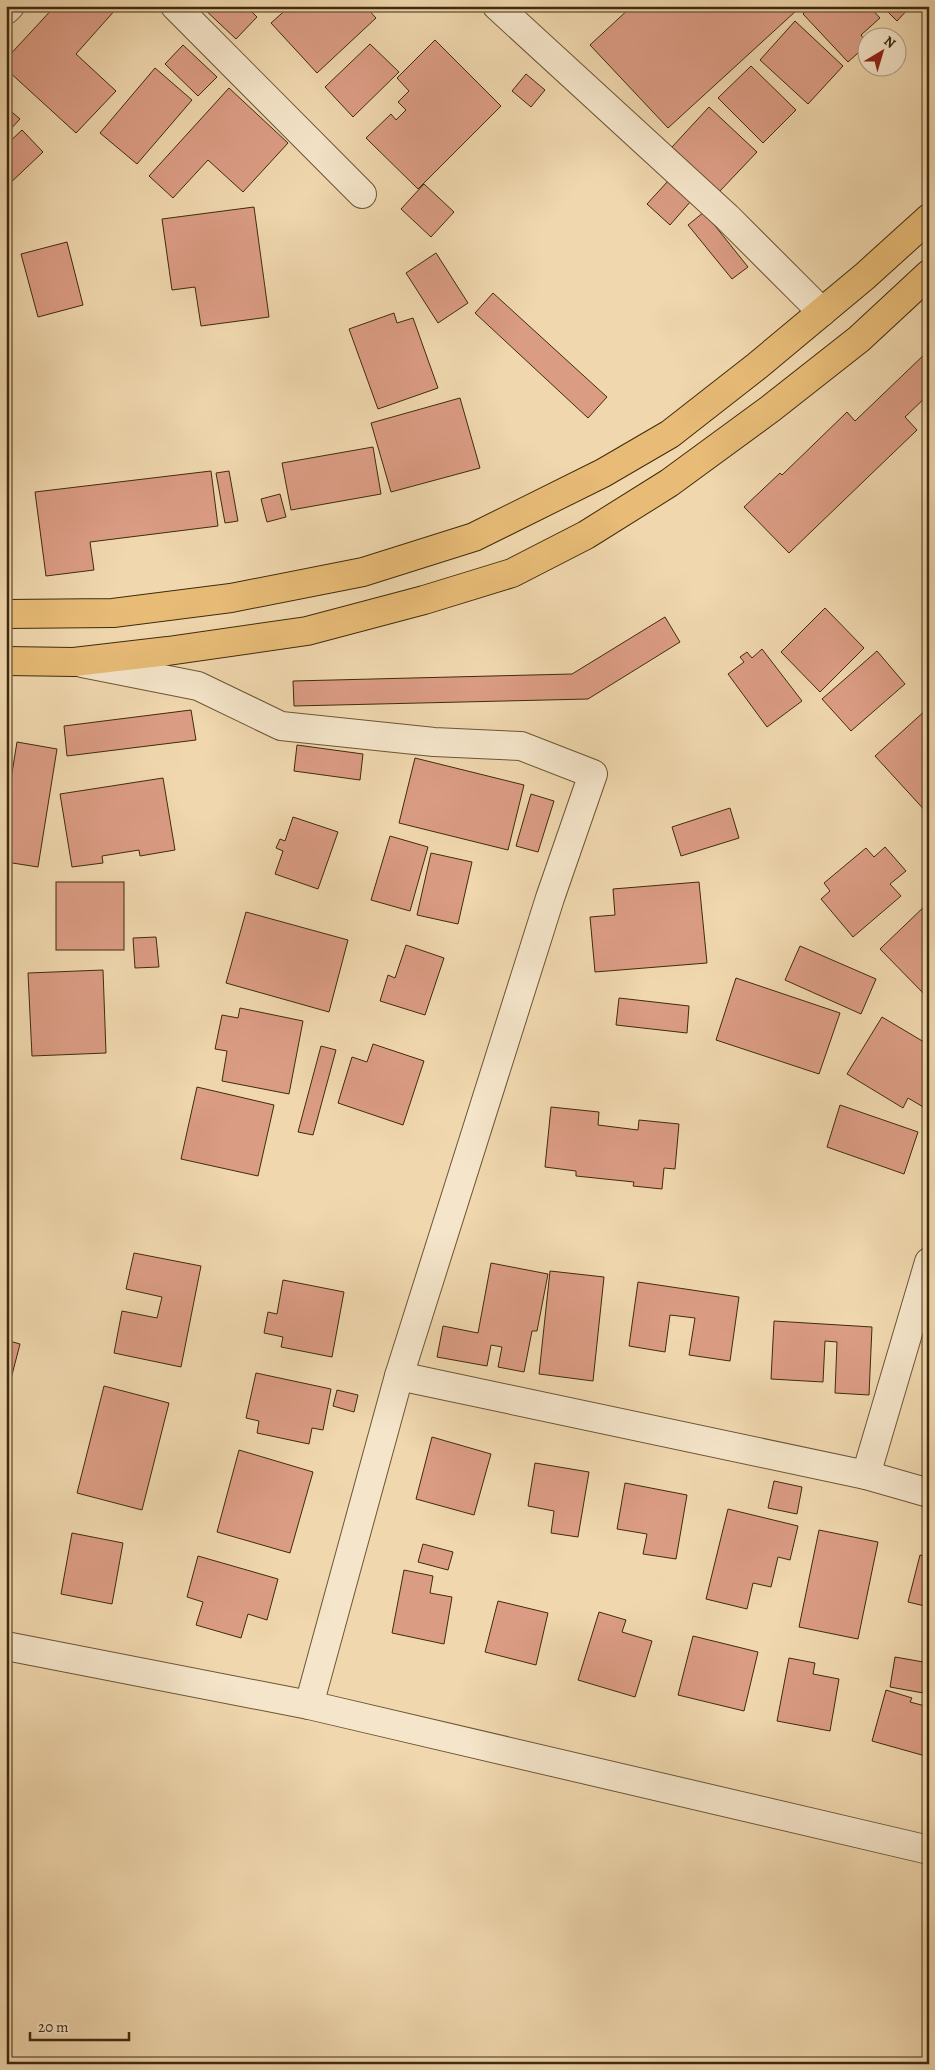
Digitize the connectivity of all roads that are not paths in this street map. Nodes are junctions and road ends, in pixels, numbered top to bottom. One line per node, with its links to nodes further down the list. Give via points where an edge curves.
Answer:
1 (10, 6): 4 (street)
2 (175, 6): 5 (street)
3 (497, 6): 8 (street, via 727,217)
4 (6, 10)
5 (362, 194)
6 (929, 218): 8 (main road)
7 (929, 274): 11 (main road, via 858,339 669,483 586,535 512,573 308,631)
8 (822, 312): 9 (main road, via 670,434 603,473 474,537 363,572 231,598 113,613)
9 (6, 614)
10 (6, 661): 11 (main road)
11 (74, 662): 13 (street, via 198,686 281,726 434,742 521,746 593,774 547,907)
12 (929, 1262): 14 (street)
13 (399, 1376): 14 (street); 17 (street)
14 (866, 1475): 15 (street)
15 (929, 1493)
16 (6, 1646): 17 (street)
17 (309, 1705): 18 (street)
18 (929, 1850)

